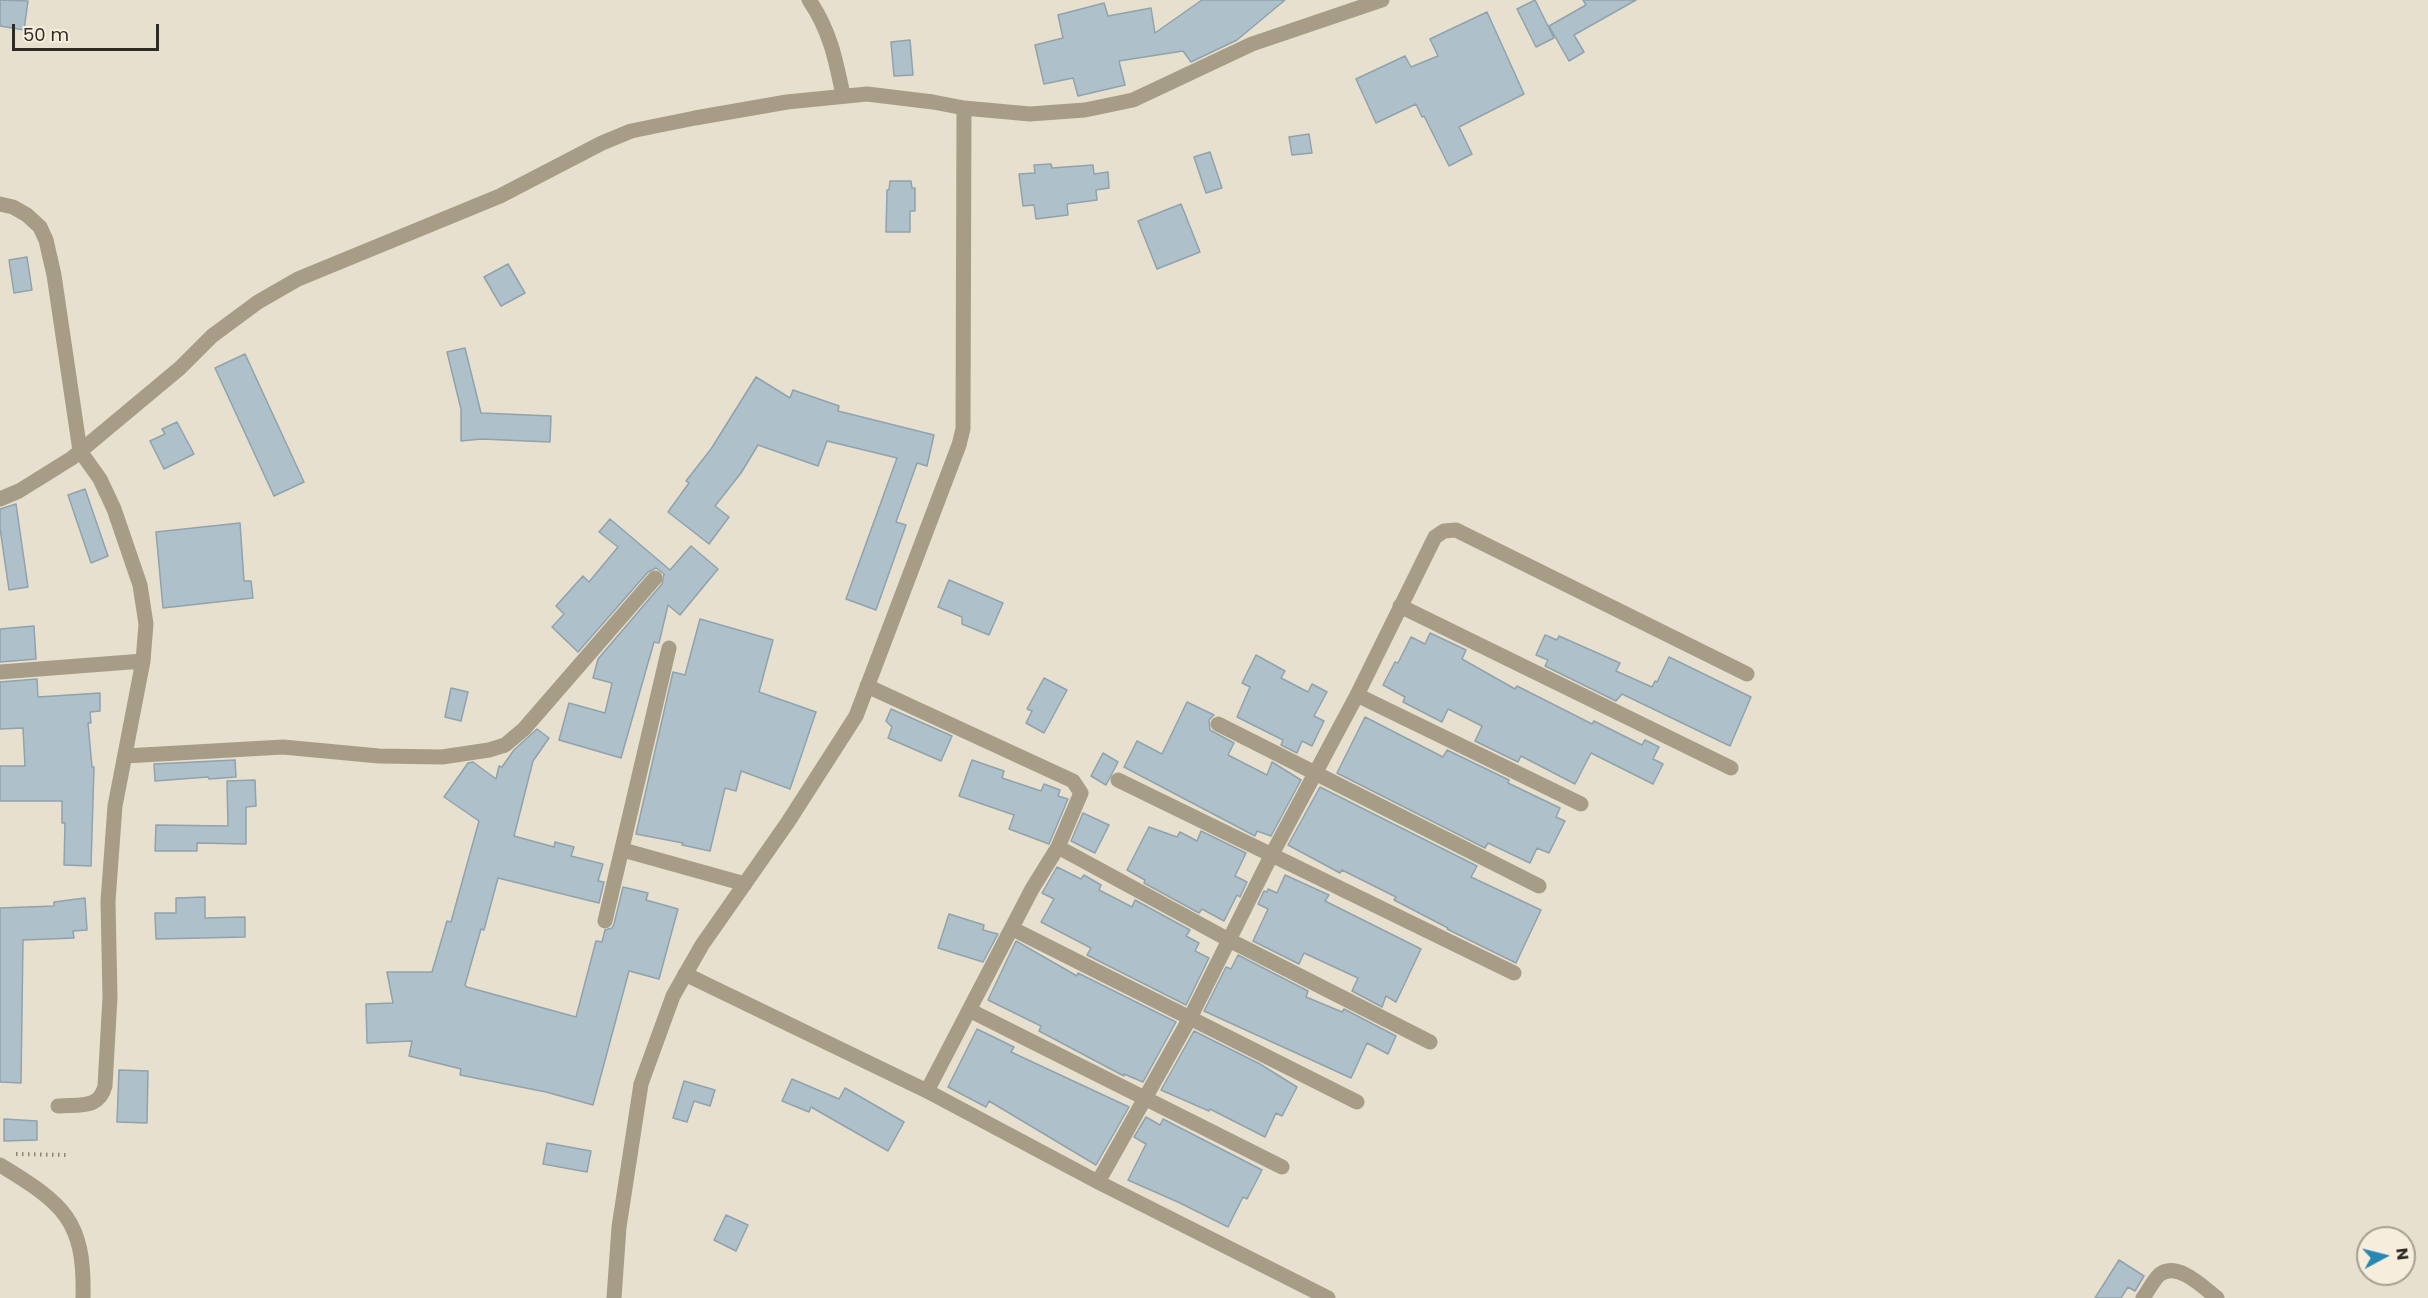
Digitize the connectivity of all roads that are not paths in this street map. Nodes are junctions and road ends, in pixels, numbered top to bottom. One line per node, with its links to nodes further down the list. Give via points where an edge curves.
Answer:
1 (809, 0): 3 (street, via 831,41)
2 (1382, 0): 4 (street, via 1252,44 1133,100 1057,114)
3 (843, 95): 4 (street, via 891,96); 6 (street, via 631,131 500,196 298,279 233,319)
4 (964, 108): 14 (street, via 963,429)
5 (0, 204): 6 (street, via 27,215 40,227 46,240)
6 (81, 451): 7 (street); 11 (street, via 108,494 140,585 146,624)
7 (0, 499)
8 (655, 578): 17 (street, via 524,729 505,745 442,757 412,758 262,747)
9 (1400, 606): 13 (street, via 1435,537 1456,530); 15 (street); 18 (street)
10 (669, 648): 23 (street)
11 (142, 661): 12 (street); 17 (street)
12 (0, 672)
13 (1748, 674)
14 (867, 686): 22 (street, via 1073,781 1081,798); 25 (street, via 841,741)
15 (1357, 695): 19 (street); 21 (street)
16 (1218, 724): 19 (street)
17 (125, 756): 38 (street, via 115,806 108,901 110,997 105,1086 95,1103)
18 (1731, 768)
19 (1315, 772): 24 (street); 26 (street)
20 (1118, 780): 24 (street)
21 (1581, 804)
22 (1058, 847): 28 (street); 29 (street)
23 (623, 850): 25 (street); 27 (street)
24 (1271, 856): 29 (street); 30 (street)
25 (745, 884): 31 (street)
26 (1539, 886)
27 (605, 921)
28 (1013, 929): 32 (street); 33 (street)
29 (1229, 940): 33 (street); 34 (street)
30 (1514, 973)
31 (685, 974): 35 (street); 43 (street, via 641,1084 619,1227)
32 (969, 1010): 35 (street); 36 (street)
33 (1190, 1018): 36 (street); 37 (street)
34 (1430, 1042)
35 (927, 1091): 41 (street)
36 (1146, 1098): 40 (street); 41 (street)
37 (1357, 1102)
38 (58, 1106)
39 (5, 1160): 42 (street, via 59,1208 73,1226 81,1246)
40 (1282, 1167)
41 (1098, 1182): 44 (street)
42 (83, 1298)
43 (614, 1298)
44 (1328, 1298)
45 (2143, 1298): 46 (street, via 2157,1276 2174,1271)
46 (2217, 1298)

